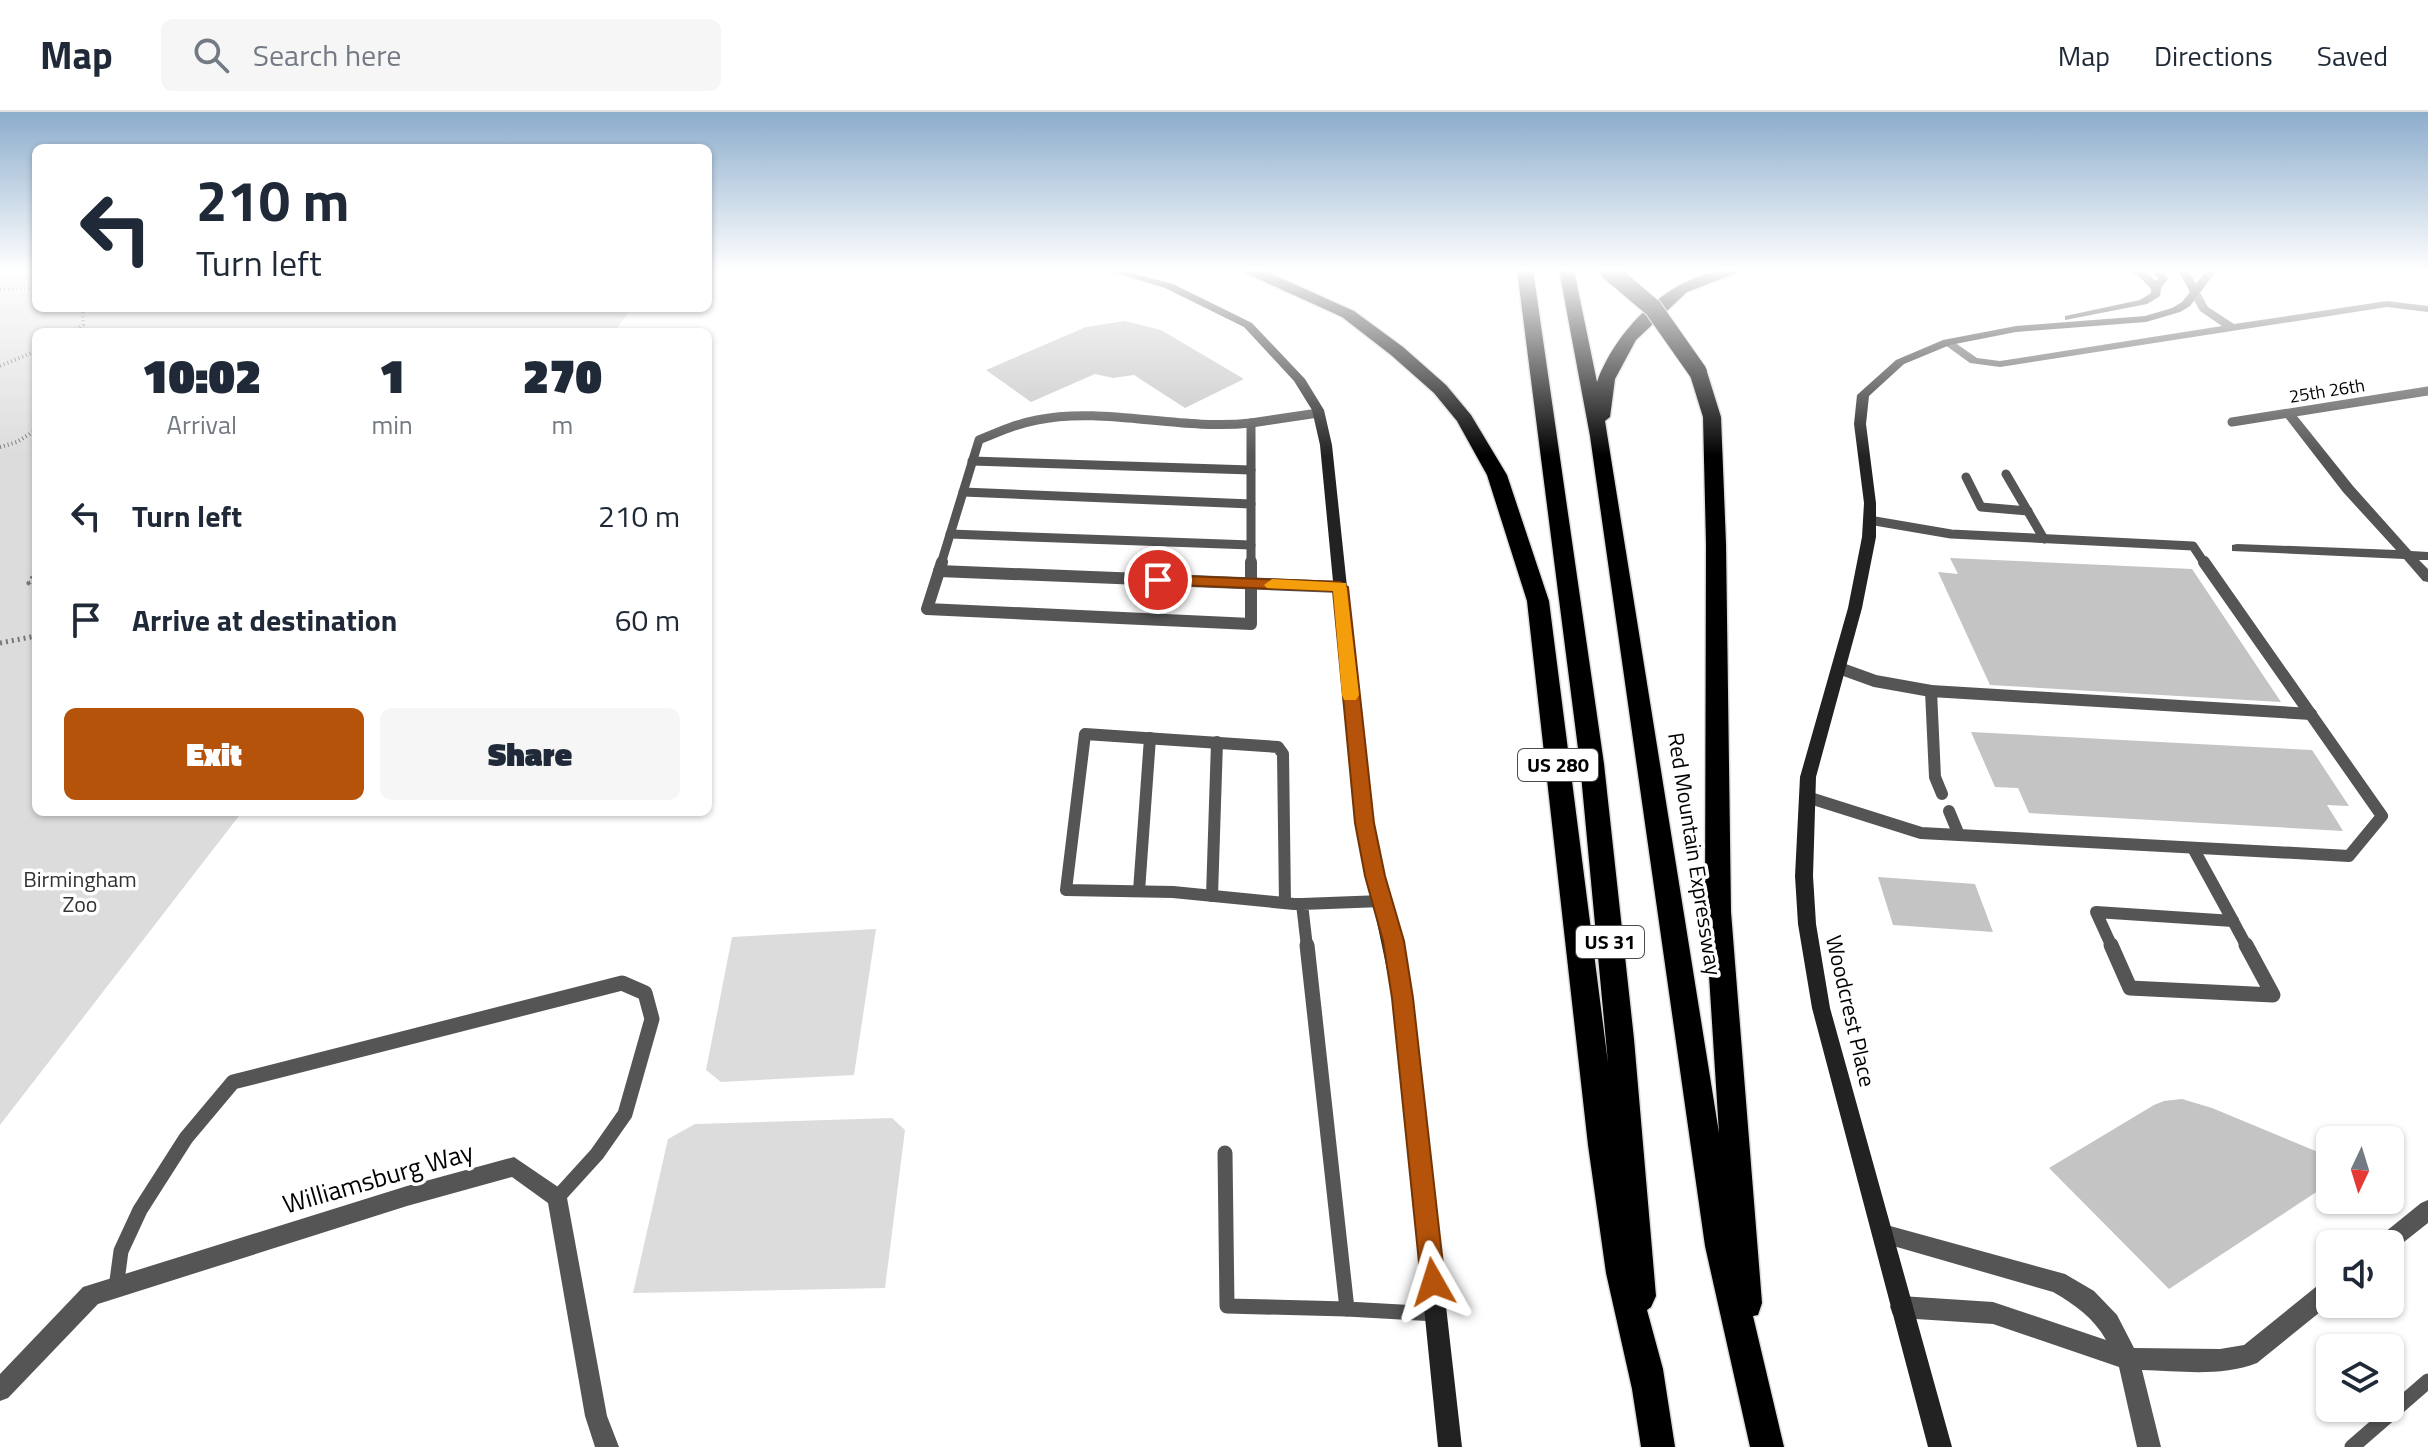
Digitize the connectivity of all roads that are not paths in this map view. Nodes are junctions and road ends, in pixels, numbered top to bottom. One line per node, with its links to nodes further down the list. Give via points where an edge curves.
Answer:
1 (1255, 332): 11 (street, via 1299,379)
2 (1372, 332): 63 (highway, US 280, via 1440,389 1465,419 1497,475 1538,601 1603,1145 1622,1273)
3 (1533, 332): 63 (highway, US 31, via 1592,764)
4 (1578, 332): 15 (highway, Red Mountain Expressway / US 31)
5 (1634, 332): 15 (highway, via 1606,379)
6 (1670, 332): 61 (highway, bridge, via 1698,372 1712,417 1718,912)
7 (1998, 332): 9 (street)
8 (2211, 332): 9 (street, via 2000,364 1974,361)
9 (1947, 342): 23 (street, Woodcrest Place, via 1900,362 1863,395 1860,424)
10 (2428, 391): 12 (lane, 25th 26th)
11 (1318, 413): 13 (lane); 33 (street)
12 (2289, 414): 14 (lane, 25th 26th); 28 (street)
13 (1251, 422): 16 (lane, via 1183,425 1091,414 1055,416 1007,425 979,440); 17 (lane)
14 (2232, 422)
15 (1599, 436): 61 (highway, Red Mountain Expressway / US 31, via 1721,1246)
16 (972, 461): 17 (lane); 20 (lane)
17 (1251, 470): 21 (lane)
18 (2006, 474): 22 (lane)
19 (1966, 477): 22 (lane, via 1981,507)
20 (963, 492): 21 (lane); 24 (lane)
21 (1251, 504): 26 (lane)
22 (2028, 511): 25 (lane)
23 (1869, 520): 25 (lane, via 1951,534); 34 (street, Woodcrest Place)
24 (950, 534): 26 (lane); 30 (lane)
25 (2044, 539): 36 (lane, via 2193,546)
26 (1251, 545): 32 (lane)
27 (2237, 548): 28 (street)
28 (2408, 555): 29 (street); 31 (street)
29 (2428, 556)
30 (939, 571): 32 (lane); 32 (lane, via 927,609 1251,624)
31 (2428, 578)
32 (1252, 584): 33 (lane)
33 (1340, 587): 46 (street, via 1364,823)
34 (1839, 668): 35 (lane); 40 (street, Woodcrest Place)
35 (1931, 691): 36 (lane); 39 (lane, via 1935,777)
36 (2311, 714): 43 (lane, via 2382,816 2349,856)
37 (1150, 738): 38 (lane); 44 (lane); 44 (lane, via 1085,734 1066,890)
38 (1217, 742): 45 (lane); 47 (lane, via 1268,745 1283,754)
39 (1942, 794)
40 (1807, 797): 42 (lane, via 1921,833); 54 (street, Woodcrest Place, via 1807,924 1821,1008)
41 (1949, 811): 42 (lane)
42 (1959, 835): 43 (lane)
43 (2193, 848): 49 (lane)
44 (1139, 891): 45 (lane)
45 (1212, 896): 47 (lane)
46 (1382, 901): 48 (lane); 59 (street, via 1402,998)
47 (1285, 903): 48 (lane)
48 (1302, 904): 58 (lane)
49 (2233, 921): 49 (lane, via 2273,995 2130,988 2096,912)
50 (1225, 1153): 58 (lane, via 1227,1306)
51 (557, 1198): 55 (street, Williamsburg Way, via 514,1167); 55 (lane, via 625,1114 652,1019 645,993 622,983 233,1082 209,1105 135,1219 121,1253); 65 (street, via 596,1416)
52 (2428, 1210): 53 (street)
53 (2403, 1230)
54 (1883, 1234): 57 (street, Woodcrest Place); 60 (street, via 2057,1282 2086,1299 2109,1323)
55 (116, 1288): 64 (street, Williamsburg Way, via 91,1295)
56 (2316, 1301): 60 (street, via 2249,1355 2220,1360)
57 (1901, 1307): 60 (street, via 1993,1313); 69 (street, Woodcrest Place)
58 (1347, 1309): 59 (lane)
59 (1436, 1314): 66 (street)
60 (2128, 1359): 70 (street)
61 (1751, 1369): 68 (highway, Red Mountain Expressway / US 31)
62 (2428, 1381): 71 (lane)
63 (1647, 1384): 67 (highway, US 31)
64 (0, 1390)
65 (607, 1447)
66 (1450, 1447)
67 (1658, 1447)
68 (1767, 1447)
69 (1940, 1447)
70 (2149, 1447)
71 (2352, 1447)

